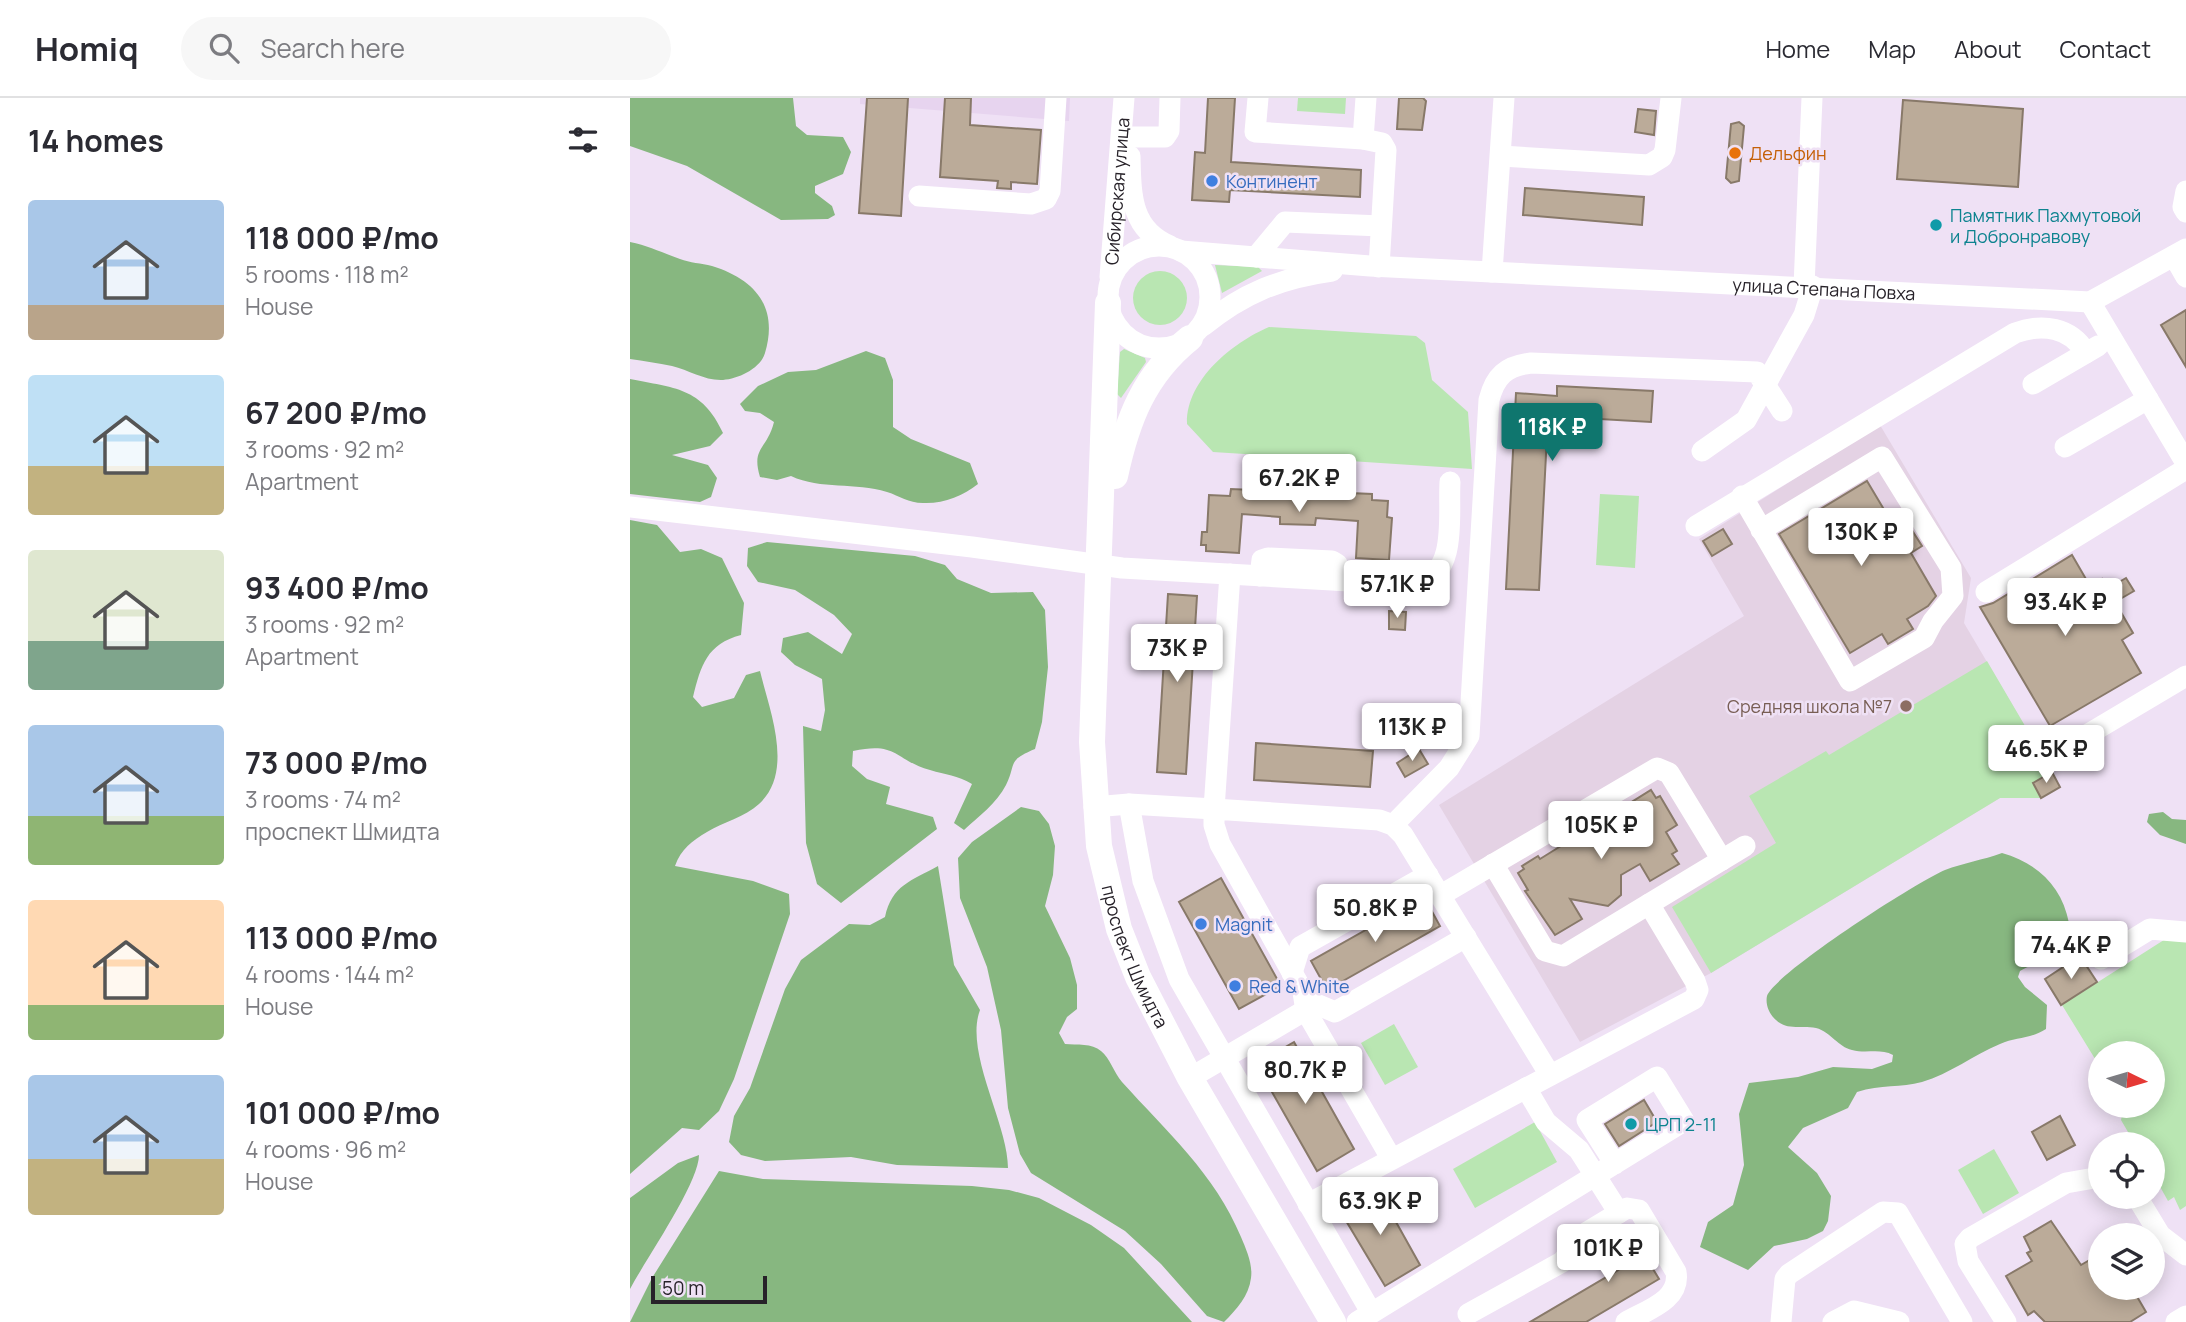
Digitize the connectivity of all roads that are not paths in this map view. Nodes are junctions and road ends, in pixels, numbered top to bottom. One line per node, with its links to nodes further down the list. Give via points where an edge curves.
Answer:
1 (1056, 98): 14 (street, via 1050,191 1040,203)
2 (1124, 98): 24 (street, Сибирская улица)
3 (1130, 98): 10 (street, Сибирская улица)
4 (1171, 98): 10 (street, via 1165,137)
5 (1258, 98): 11 (street, via 1255,132)
6 (1366, 98): 11 (street)
7 (1504, 98): 12 (street)
8 (1671, 98): 12 (street, via 1665,150 1649,165)
9 (1812, 98): 23 (street)
10 (1130, 137): 17 (street, Сибирская улица, via 1135,213 1145,231)
11 (1363, 139): 16 (street, via 1382,143 1385,150)
12 (1501, 156): 21 (street)
13 (2186, 191): 15 (street)
14 (919, 196)
15 (2186, 212)
16 (1381, 226): 19 (street, via 1286,222); 20 (street)
17 (1178, 249): 19 (street, улица Степана Повха); 24 (street, via 1155,246 1135,251 1119,265); 28 (street, via 1198,263 1209,288 1208,313)
18 (2180, 252): 22 (street); 26 (street)
19 (1255, 257): 20 (street, улица Степана Повха)
20 (1374, 266): 21 (street, улица Степана Повха); 28 (street, улица Степана Повха, via 1268,284 1234,302)
21 (1492, 272): 23 (street, улица Степана Повха)
22 (2186, 277)
23 (1809, 286): 25 (street, улица Степана Повха); 31 (street, via 1804,316)
24 (1109, 293): 28 (street, via 1118,328 1139,344 1166,348); 44 (main road, проспект Шмидта)
25 (2053, 299): 26 (street, улица Степана Повха); 27 (street)
26 (2090, 302): 29 (street)
27 (2051, 328): 30 (street, via 2071,335); 40 (street, via 2025,329 2005,338)
28 (1194, 333): 44 (main road, проспект Шмидта, via 1155,372 1130,415)
29 (2112, 338): 30 (street); 33 (street)
30 (2086, 353): 32 (street)
31 (1765, 381): 34 (street); 36 (street, via 1741,426); 52 (street, via 1757,373 1531,363 1502,372 1489,400 1469,736 1449,768)
32 (2033, 384)
33 (2148, 399): 35 (street); 37 (street)
34 (1782, 411)
35 (2065, 447)
36 (1702, 451)
37 (2186, 463)
38 (2186, 468): 46 (street)
39 (1450, 482): 45 (street, via 1446,556 1430,581 1419,585)
40 (1742, 496): 42 (street); 43 (street)
41 (630, 507): 44 (street, via 958,545)
42 (1696, 526)
43 (1761, 530): 43 (street, via 1850,681 1924,638 1953,596 1951,568 1882,457)
44 (1101, 556): 45 (street); 50 (main road, проспект Шмидта, via 1092,742)
45 (1230, 574): 51 (street)
46 (1986, 592)
47 (2186, 677): 48 (street)
48 (2070, 745)
49 (1129, 804): 50 (street); 51 (street); 64 (street, via 1143,881 1161,937)
50 (1094, 807): 66 (main road, проспект Шмидта, via 1119,929)
51 (1214, 810): 52 (street, via 1379,820); 62 (street, via 1215,834)
52 (1394, 825): 56 (street)
53 (1745, 846): 54 (street)
54 (1722, 860): 55 (street, via 1669,773 1657,768); 58 (street)
55 (1493, 864): 57 (street); 58 (street, via 1545,951 1555,956 1570,953)
56 (1428, 875): 57 (street); 62 (street, via 1300,947)
57 (1441, 895): 60 (street)
58 (1649, 904): 65 (street, via 1695,981 1697,995)
59 (2186, 932): 61 (street, via 2150,929)
60 (1466, 937): 63 (street, via 1335,1012 1317,1004); 65 (street)
61 (2101, 959)
62 (1292, 973): 63 (street, via 1303,992)
63 (1306, 1011): 64 (street); 68 (street)
64 (1223, 1059): 66 (street); 72 (street)
65 (1550, 1076): 67 (street)
66 (1190, 1078): 80 (main road, проспект Шмидта)
67 (1526, 1088): 68 (street); 70 (street, via 1546,1122 1579,1150)
68 (1391, 1158): 72 (street)
69 (1615, 1164): 69 (street, via 1587,1120 1657,1077 1684,1121); 70 (street)
70 (1595, 1176): 74 (street); 78 (street)
71 (2088, 1179): 85 (street, via 2066,1183 1965,1244 1968,1261)
72 (1308, 1205): 78 (street)
73 (2144, 1209): 75 (street, via 2160,1235)
74 (1619, 1213): 76 (street, via 1584,1234 1562,1262); 81 (street, via 1627,1208 1639,1210 1678,1282 1670,1296)
75 (2186, 1255)
76 (1468, 1314)
77 (2186, 1316): 86 (street)
78 (1364, 1317)
79 (1957, 1320): 82 (street, via 1898,1213 1887,1210 1788,1274)
80 (1334, 1322)
81 (1626, 1322)
82 (1781, 1322)
83 (1833, 1322): 84 (street, via 1854,1311)
84 (1899, 1322)
85 (2006, 1322)
86 (2176, 1322)

